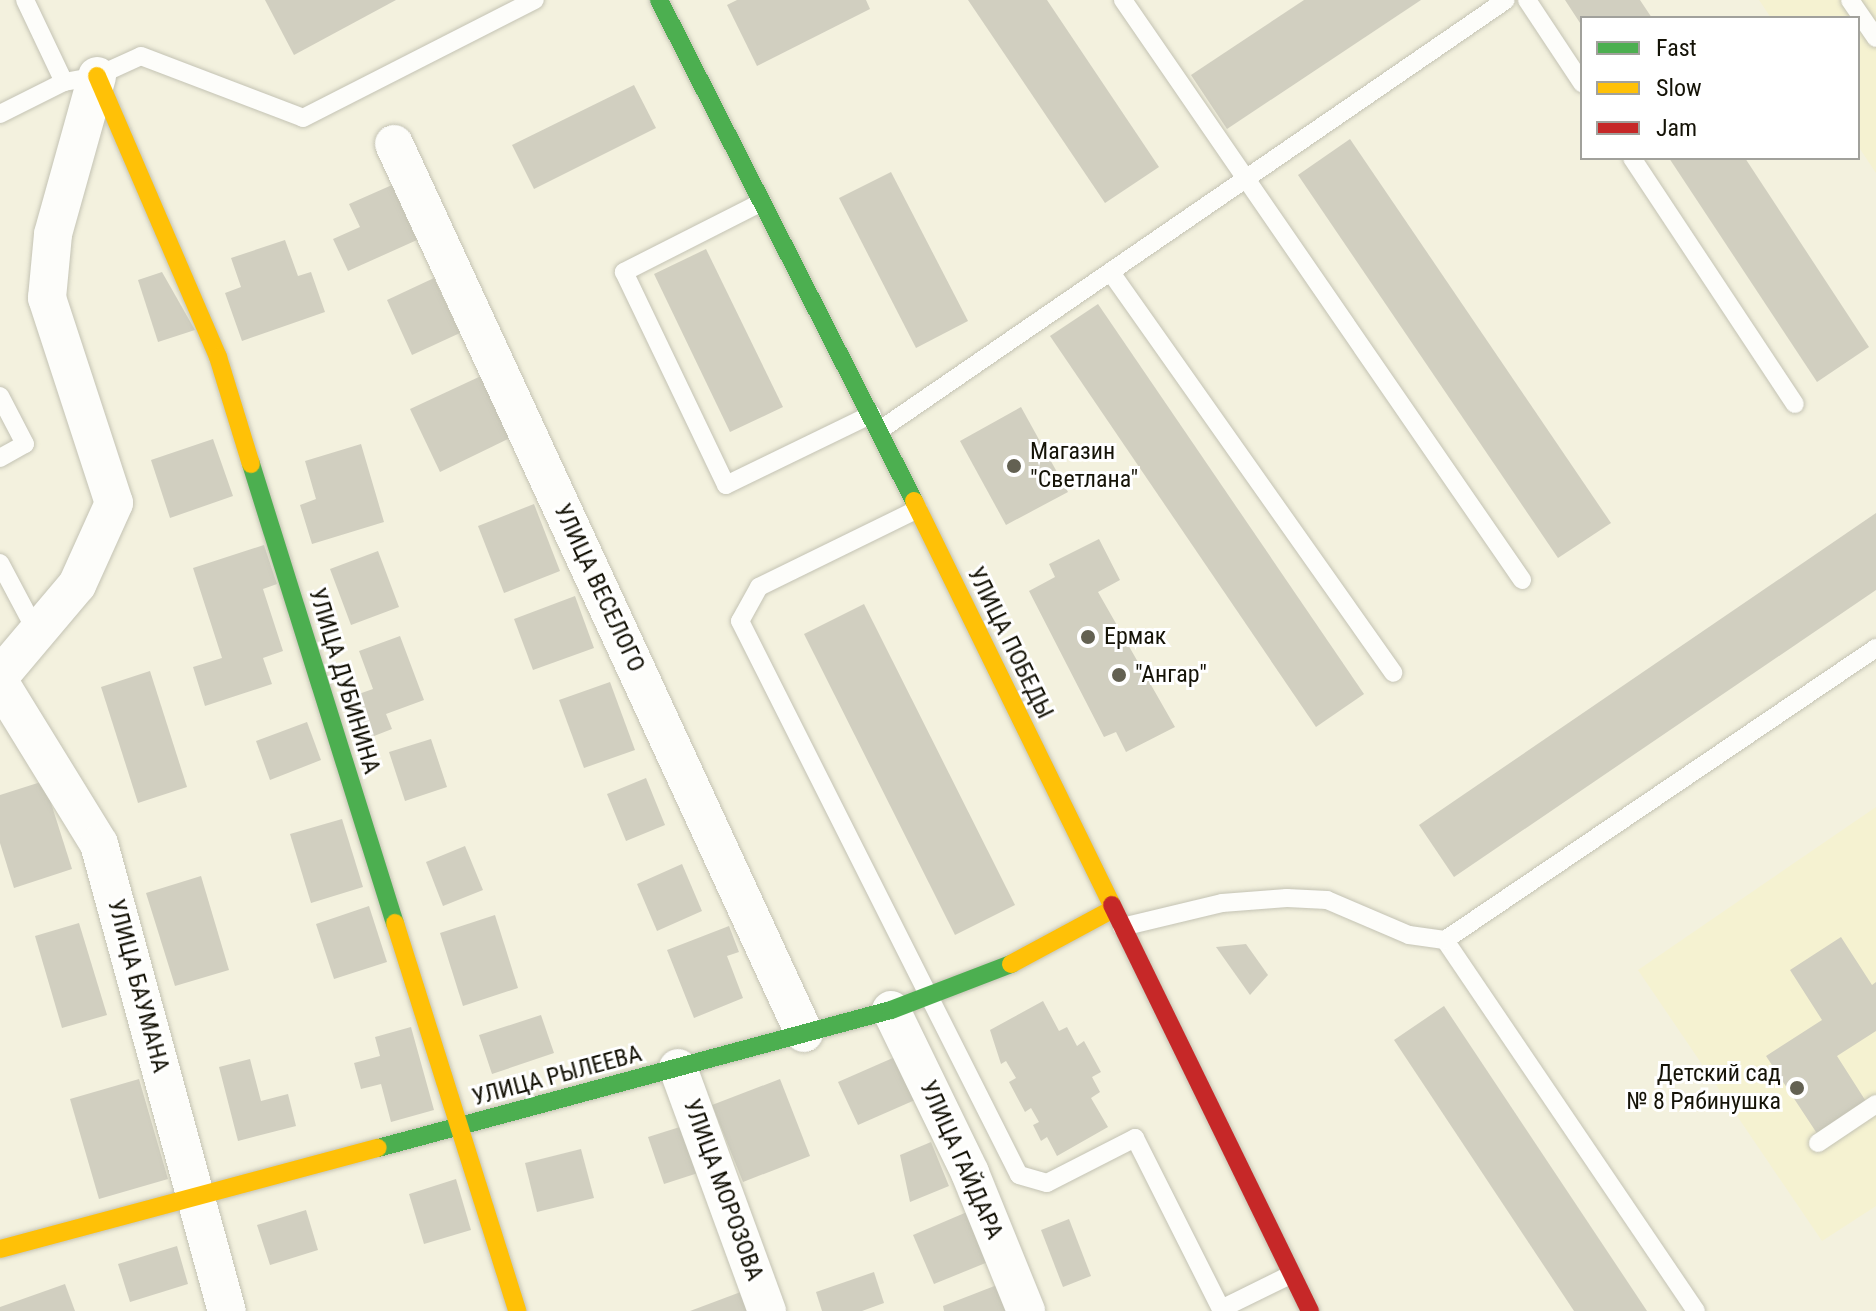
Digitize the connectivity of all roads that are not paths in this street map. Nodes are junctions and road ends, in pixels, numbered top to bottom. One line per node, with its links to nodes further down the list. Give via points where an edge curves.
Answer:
1 (25, 0): 9 (lane)
2 (535, 0): 9 (lane, via 303,118 141,56)
3 (659, 0): 15 (street, УЛИЦА ПОБЕДЫ)
4 (1123, 0): 14 (lane)
5 (1506, 0): 14 (lane)
6 (1527, 0): 10 (lane)
7 (1850, 0): 8 (lane)
8 (1876, 38)
9 (81, 79): 11 (lane); 24 (street, via 47,298 114,503 77,585); 37 (street, УЛИЦА ДУБИНИНА, via 218,357)
10 (1580, 80)
11 (0, 114)
12 (394, 144): 34 (street, УЛИЦА ВЕСЕЛОГО)
13 (1633, 160): 18 (lane)
14 (1248, 176): 16 (lane); 23 (lane)
15 (762, 202): 19 (street, УЛИЦА ПОБЕДЫ); 19 (lane, via 624,272 726,485)
16 (1112, 274): 19 (lane); 26 (lane)
17 (0, 396): 20 (lane, via 25,444)
18 (1795, 404)
19 (876, 422): 21 (street, УЛИЦА ПОБЕДЫ)
20 (0, 458)
21 (918, 509): 29 (street, УЛИЦА ПОБЕДЫ); 32 (lane, via 759,587 740,621)
22 (0, 563): 24 (lane)
23 (1522, 580)
24 (37, 633): 27 (street)
25 (1876, 648): 31 (lane)
26 (1393, 673)
27 (0, 676)
28 (0, 683): 39 (street, УЛИЦА БАУМАНА, via 99,844)
29 (1113, 909): 30 (street, УЛИЦА ПОБЕДЫ); 32 (street, УЛИЦА РЫЛЕЕВА, via 1003,968)
30 (1122, 927): 31 (lane, via 1222,903 1287,898 1327,900 1375,923); 41 (street, УЛИЦА ПОБЕДЫ)
31 (1445, 940): 47 (lane)
32 (931, 997): 33 (street, УЛИЦА РЫЛЕЕВА); 41 (lane, via 1019,1175 1030,1183 1047,1183 1135,1138 1221,1309)
33 (891, 1010): 34 (street, УЛИЦА РЫЛЕЕВА); 45 (street, УЛИЦА ГАЙДАРА, via 970,1173)
34 (804, 1033): 35 (street, УЛИЦА РЫЛЕЕВА)
35 (678, 1068): 37 (street, УЛИЦА РЫЛЕЕВА); 44 (street, УЛИЦА МОРОЗОВА)
36 (1876, 1104): 38 (lane)
37 (459, 1128): 39 (street, УЛИЦА РЫЛЕЕВА); 43 (street, УЛИЦА ДУБИНИНА)
38 (1818, 1143)
39 (193, 1192): 40 (street, УЛИЦА РЫЛЕЕВА); 42 (street, УЛИЦА БАУМАНА)
40 (0, 1249)
41 (1292, 1274): 46 (street, УЛИЦА ПОБЕДЫ)
42 (227, 1311)
43 (517, 1311)
44 (767, 1311)
45 (1026, 1311)
46 (1310, 1311)
47 (1696, 1311)

